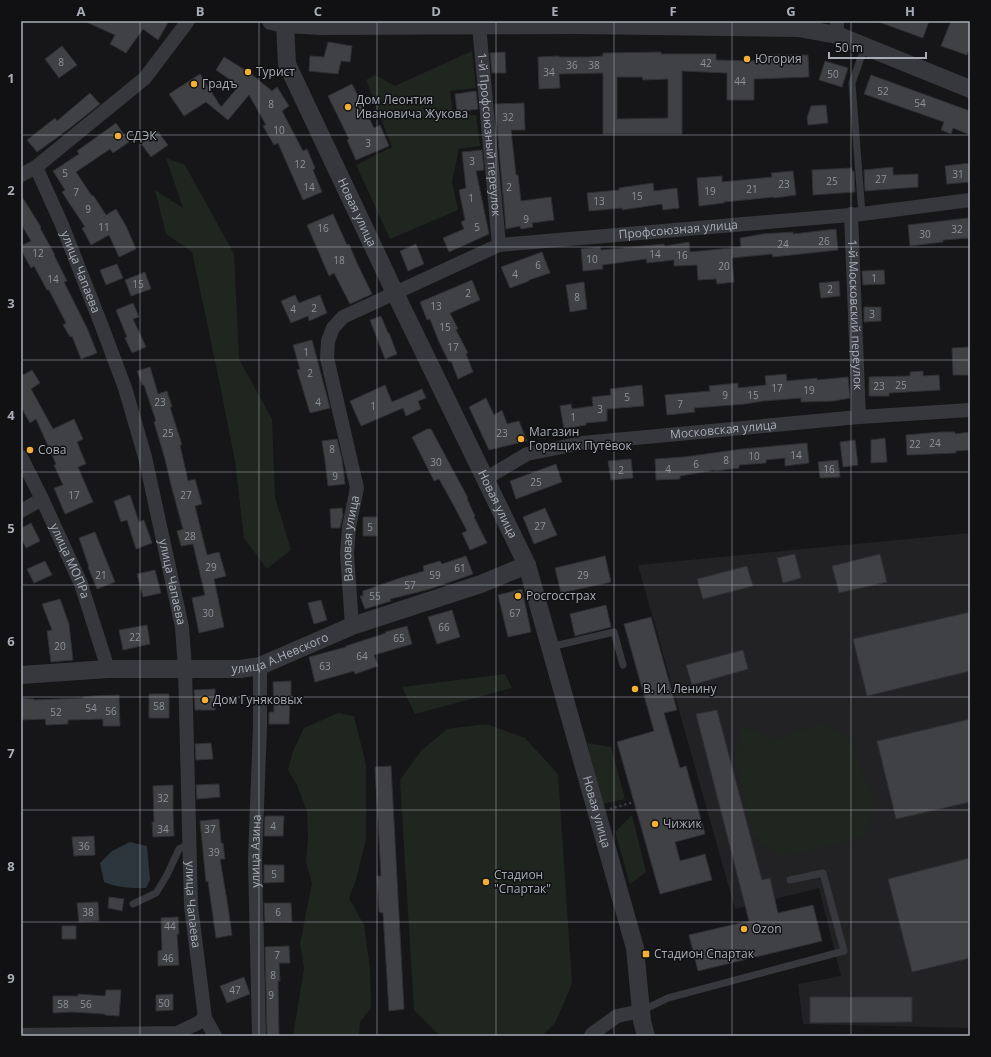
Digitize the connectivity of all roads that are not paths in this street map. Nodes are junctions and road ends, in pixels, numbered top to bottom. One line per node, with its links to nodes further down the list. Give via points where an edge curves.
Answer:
1 (188, 21): 10 (street, via 146,78)
2 (278, 22): 4 (street); 15 (street, Новая улица, via 287,64)
3 (577, 23): 5 (street); 6 (street)
4 (322, 24): 6 (street)
5 (761, 24): 7 (street, via 798,28)
6 (479, 25): 14 (street, 1-й Профсоюзный переулок)
7 (837, 28): 8 (street)
8 (866, 46): 9 (street); 13 (lane, via 852,83)
9 (970, 88)
10 (36, 167): 11 (street); 28 (street, улица Чапаева, via 62,225 125,388 145,457 182,627)
11 (21, 175)
12 (970, 200): 13 (street, Профсоюзная улица)
13 (857, 214): 14 (street, Профсоюзная улица); 17 (street, 1-й Московский переулок)
14 (499, 245): 15 (street, Профсоюзная улица)
15 (395, 293): 19 (street, Новая улица); 23 (street, Валовая улица, via 344,317 334,328 328,341 327,358 357,488 349,526)
16 (970, 410): 17 (street, Московская улица)
17 (859, 417): 19 (street, Московская улица, via 582,443 528,454)
18 (21, 457): 20 (street, улица МОПРа)
19 (485, 479): 22 (street, Новая улица)
20 (42, 498): 21 (street); 27 (street, улица МОПРа, via 81,584)
21 (21, 511)
22 (527, 565): 23 (street, улица А.Невского, via 482,584); 24 (street, Новая улица)
23 (352, 626): 26 (street, улица А.Невского)
24 (549, 648): 25 (lane, via 614,632); 33 (street, Новая улица, via 635,948)
25 (623, 665)
26 (260, 666): 28 (street, улица А.Невского, via 240,669); 37 (street, улица Азина, via 255,859)
27 (108, 669): 28 (street, улица А.Невского); 29 (street, улица А.Невского)
28 (185, 669): 30 (street, улица Чапаева)
29 (21, 675)
30 (190, 844): 32 (lane, via 179,849 156,893); 34 (street, улица Чапаева, via 191,906)
31 (790, 880): 33 (lane, via 823,873 844,951 668,998)
32 (133, 904)
33 (641, 1011): 38 (street, via 617,1016); 39 (street, Новая улица)
34 (205, 1018): 35 (street, via 177,1033); 36 (street, улица Чапаева)
35 (21, 1035)
36 (215, 1036)
37 (258, 1036)
38 (591, 1036)
39 (646, 1036)

